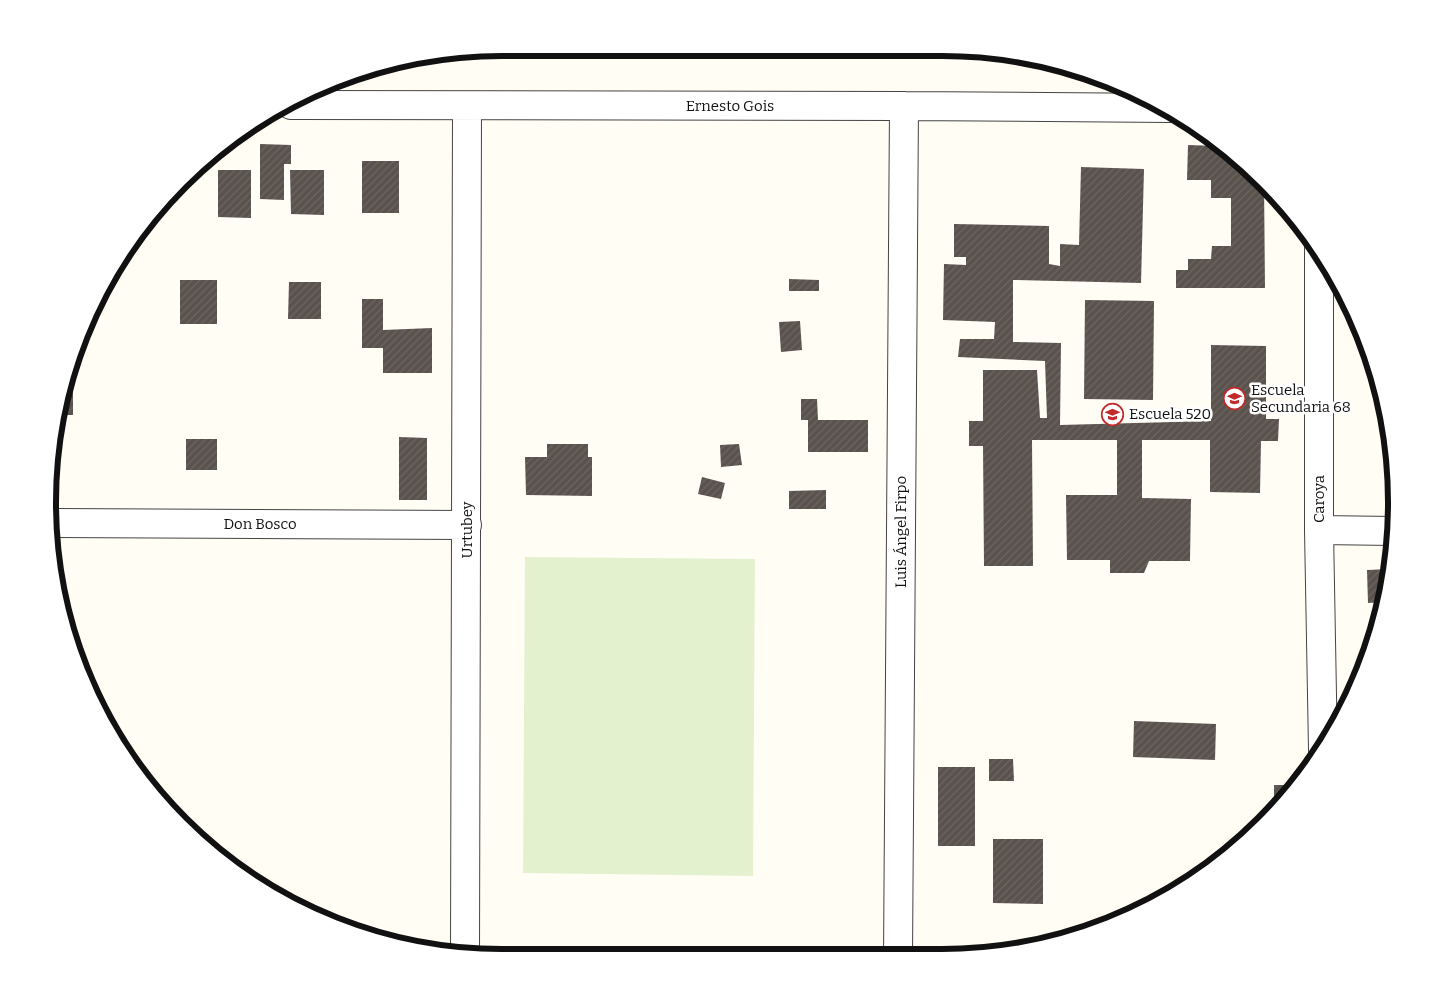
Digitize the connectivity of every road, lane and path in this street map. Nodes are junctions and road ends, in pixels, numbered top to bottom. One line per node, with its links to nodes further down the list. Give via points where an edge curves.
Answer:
1 (299, 105): 2 (street, Ernesto Gois)
2 (468, 106): 3 (street, Ernesto Gois); 7 (street, Urtubey)
3 (904, 106): 4 (street, Ernesto Gois); 12 (street, Luis Ángel Firpo)
4 (1150, 108)
5 (1320, 266): 8 (street, Caroya)
6 (57, 523): 7 (street, Don Bosco)
7 (466, 525): 11 (street, Urtubey)
8 (1319, 530): 9 (street); 10 (street, Caroya)
9 (1387, 531)
10 (1323, 734)
11 (466, 947)
12 (898, 949)

